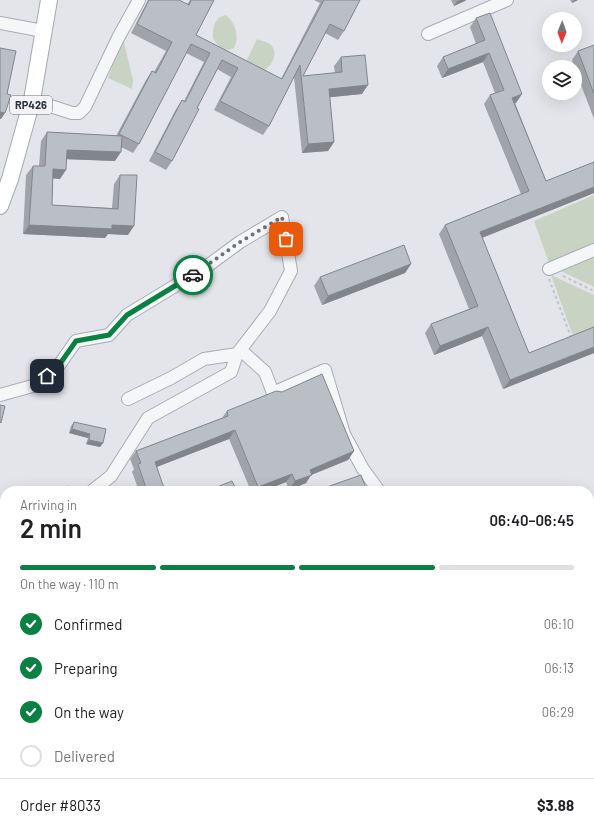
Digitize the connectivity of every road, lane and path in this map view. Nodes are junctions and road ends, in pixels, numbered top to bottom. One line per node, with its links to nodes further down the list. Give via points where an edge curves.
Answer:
1 (49, 0): 5 (main road, RP426)
2 (139, 0): 7 (street, via 85,107 79,113)
3 (507, 0): 6 (street)
4 (0, 23): 5 (street)
5 (43, 31): 7 (main road, RP426)
6 (428, 34)
7 (32, 100): 8 (main road, RP426)
8 (0, 206)
9 (594, 250): 10 (street)
10 (549, 269): 11 (path); 12 (path, via 548,275)
11 (594, 290)
12 (572, 341)
13 (237, 354): 14 (street, via 270,311 291,271 282,217 127,315 109,335 76,341 57,368 36,385); 15 (street, via 204,359); 16 (street, via 231,372 148,418 110,476); 17 (street, via 244,353 265,372 273,393 325,370 344,434)
14 (0, 395)
15 (128, 399)
16 (98, 486)
17 (375, 486)

